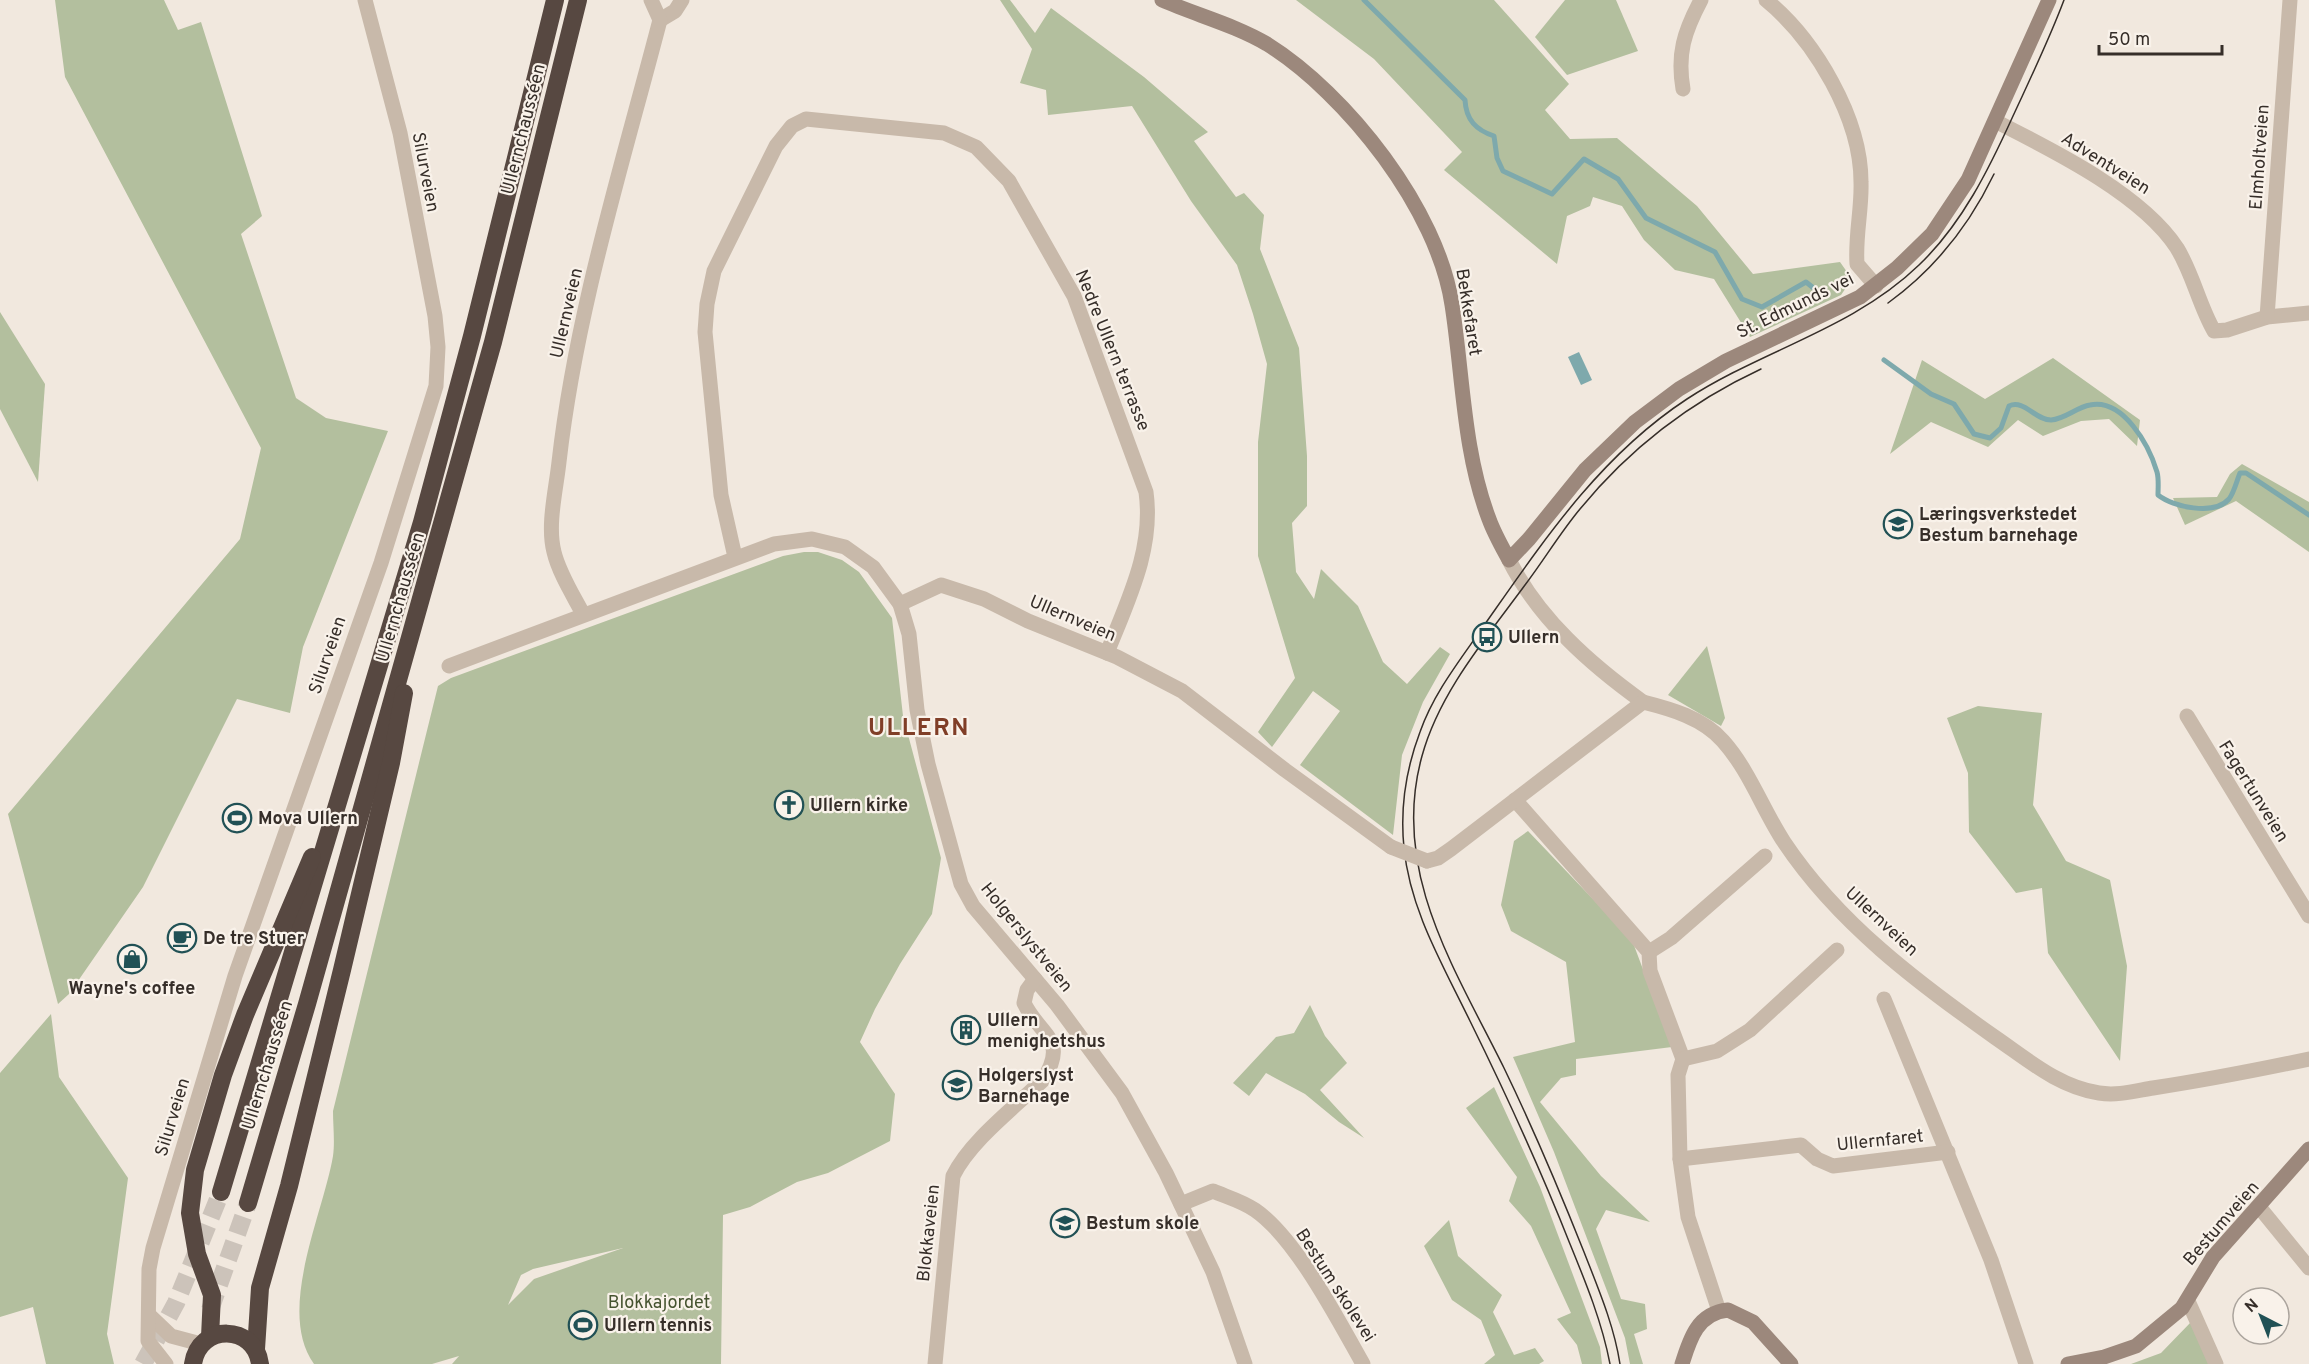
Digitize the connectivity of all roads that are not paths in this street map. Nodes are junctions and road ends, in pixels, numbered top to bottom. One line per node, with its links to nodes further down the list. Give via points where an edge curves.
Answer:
1 (365, 0): 46 (street, Silurveien, via 400,132 435,316 436,386 381,563 211,1052 148,1269)
2 (555, 0): 26 (highway, Ullernchausséen, via 428,500)
3 (578, 0): 19 (highway, Ullernchausséen, via 493,342)
4 (651, 0): 11 (street)
5 (682, 0): 11 (street, via 675,11)
6 (1162, 0): 18 (street, Bekkefaret, via 1264,43 1284,56 1341,108 1398,179 1439,255 1452,303 1463,404 1479,483 1490,521)
7 (1701, 0): 12 (street, via 1683,42 1679,65)
8 (1766, 0): 14 (street, via 1816,57 1855,134 1862,182 1857,264)
9 (2049, 0): 13 (street, St. Edmunds vei)
10 (2290, 0): 16 (street, Elmholtveien)
11 (660, 20): 21 (street, Ullernveien, via 598,259 566,405 553,545)
12 (1683, 89)
13 (1995, 121): 14 (street, St. Edmunds vei, via 1951,208 1924,242); 16 (street, Adventveien, via 2112,187 2147,213 2182,258 2214,331)
14 (1876, 286): 18 (street, St. Edmunds vei, via 1831,312 1726,361 1679,389 1602,452)
15 (2309, 313): 16 (street, Adventveien)
16 (2267, 317)
17 (735, 557): 20 (street, via 774,544 812,539 845,547 873,567); 21 (street); 22 (street, Nedre Ullern terrasse, via 722,495 706,342 706,304 714,271 776,146 792,126 806,119 830,120 944,133 976,147 1009,181 1024,205 1074,296 1146,492 1149,512 1141,567)
18 (1509, 560): 24 (street, Bekkefaret, via 1549,620 1578,650)
19 (421, 604): 40 (highway, Ullernchausséen); 48 (highway, via 391,763 260,1288)
20 (900, 604): 22 (street, Ullernveien, via 941,585 984,599); 32 (street, Holgerslystveien, via 909,634 917,710 928,764 961,884 973,906)
21 (583, 614): 23 (street)
22 (1107, 653): 27 (street, Ullernveien, bridge, via 1182,691 1391,847 1427,861 1444,854)
23 (449, 666)
24 (1643, 702): 27 (street, Ullernveien); 35 (street, Ullernveien, via 1674,710 1723,740 1785,842 1846,917 1955,1009 2054,1078 2100,1093 2118,1093)
25 (2187, 716): 29 (street, Fagertunveien)
26 (344, 783): 39 (highway, Ullernchausséen); 47 (highway, via 253,994 199,1155 190,1213 196,1248 212,1295)
27 (1515, 800): 31 (street)
28 (1765, 856): 31 (street, via 1671,938)
29 (2309, 916)
30 (1837, 950): 34 (street, via 1750,1030 1717,1051)
31 (1649, 952): 34 (street, via 1650,970)
32 (1035, 978): 41 (street, Holgerslystveien, via 1122,1093); 51 (street, Blokkaveien, via 1024,1003 1051,1038 1055,1053 1052,1066 1043,1080 959,1164 953,1176)
33 (1884, 999): 37 (street, Ullernfaret)
34 (1683, 1059): 38 (street, via 1678,1075)
35 (2309, 1059)
36 (2309, 1149): 42 (street, Bestumveien)
37 (1948, 1152): 38 (street, Ullernfaret, via 1833,1166 1801,1145); 56 (street, Ullernfaret, via 1991,1260)
38 (1680, 1159): 45 (street, via 1688,1217)
39 (221, 1192)
40 (248, 1203)
41 (1181, 1204): 52 (street, Holgerslystveien, via 1213,1272); 53 (street, Bestum skolevei, via 1212,1191 1245,1204 1268,1221 1296,1254)
42 (2260, 1208): 43 (street); 44 (street, Bestumveien, via 2213,1257)
43 (2309, 1268)
44 (2188, 1301): 57 (street, Bestumveien, via 2136,1346); 58 (street)
45 (1719, 1311): 54 (street, via 1692,1334); 55 (street, via 1738,1313 1753,1322)
46 (149, 1315): 47 (street, via 171,1336); 49 (street, Silurveien, via 148,1341)
47 (206, 1340): 48 (highway, via 230,1333 240,1335); 50 (highway)
48 (258, 1356)
49 (166, 1364)
50 (193, 1364)
51 (935, 1364)
52 (1245, 1364)
53 (1363, 1364)
54 (1682, 1364)
55 (1791, 1364)
56 (2026, 1364)
57 (2068, 1364)
58 (2216, 1364)

